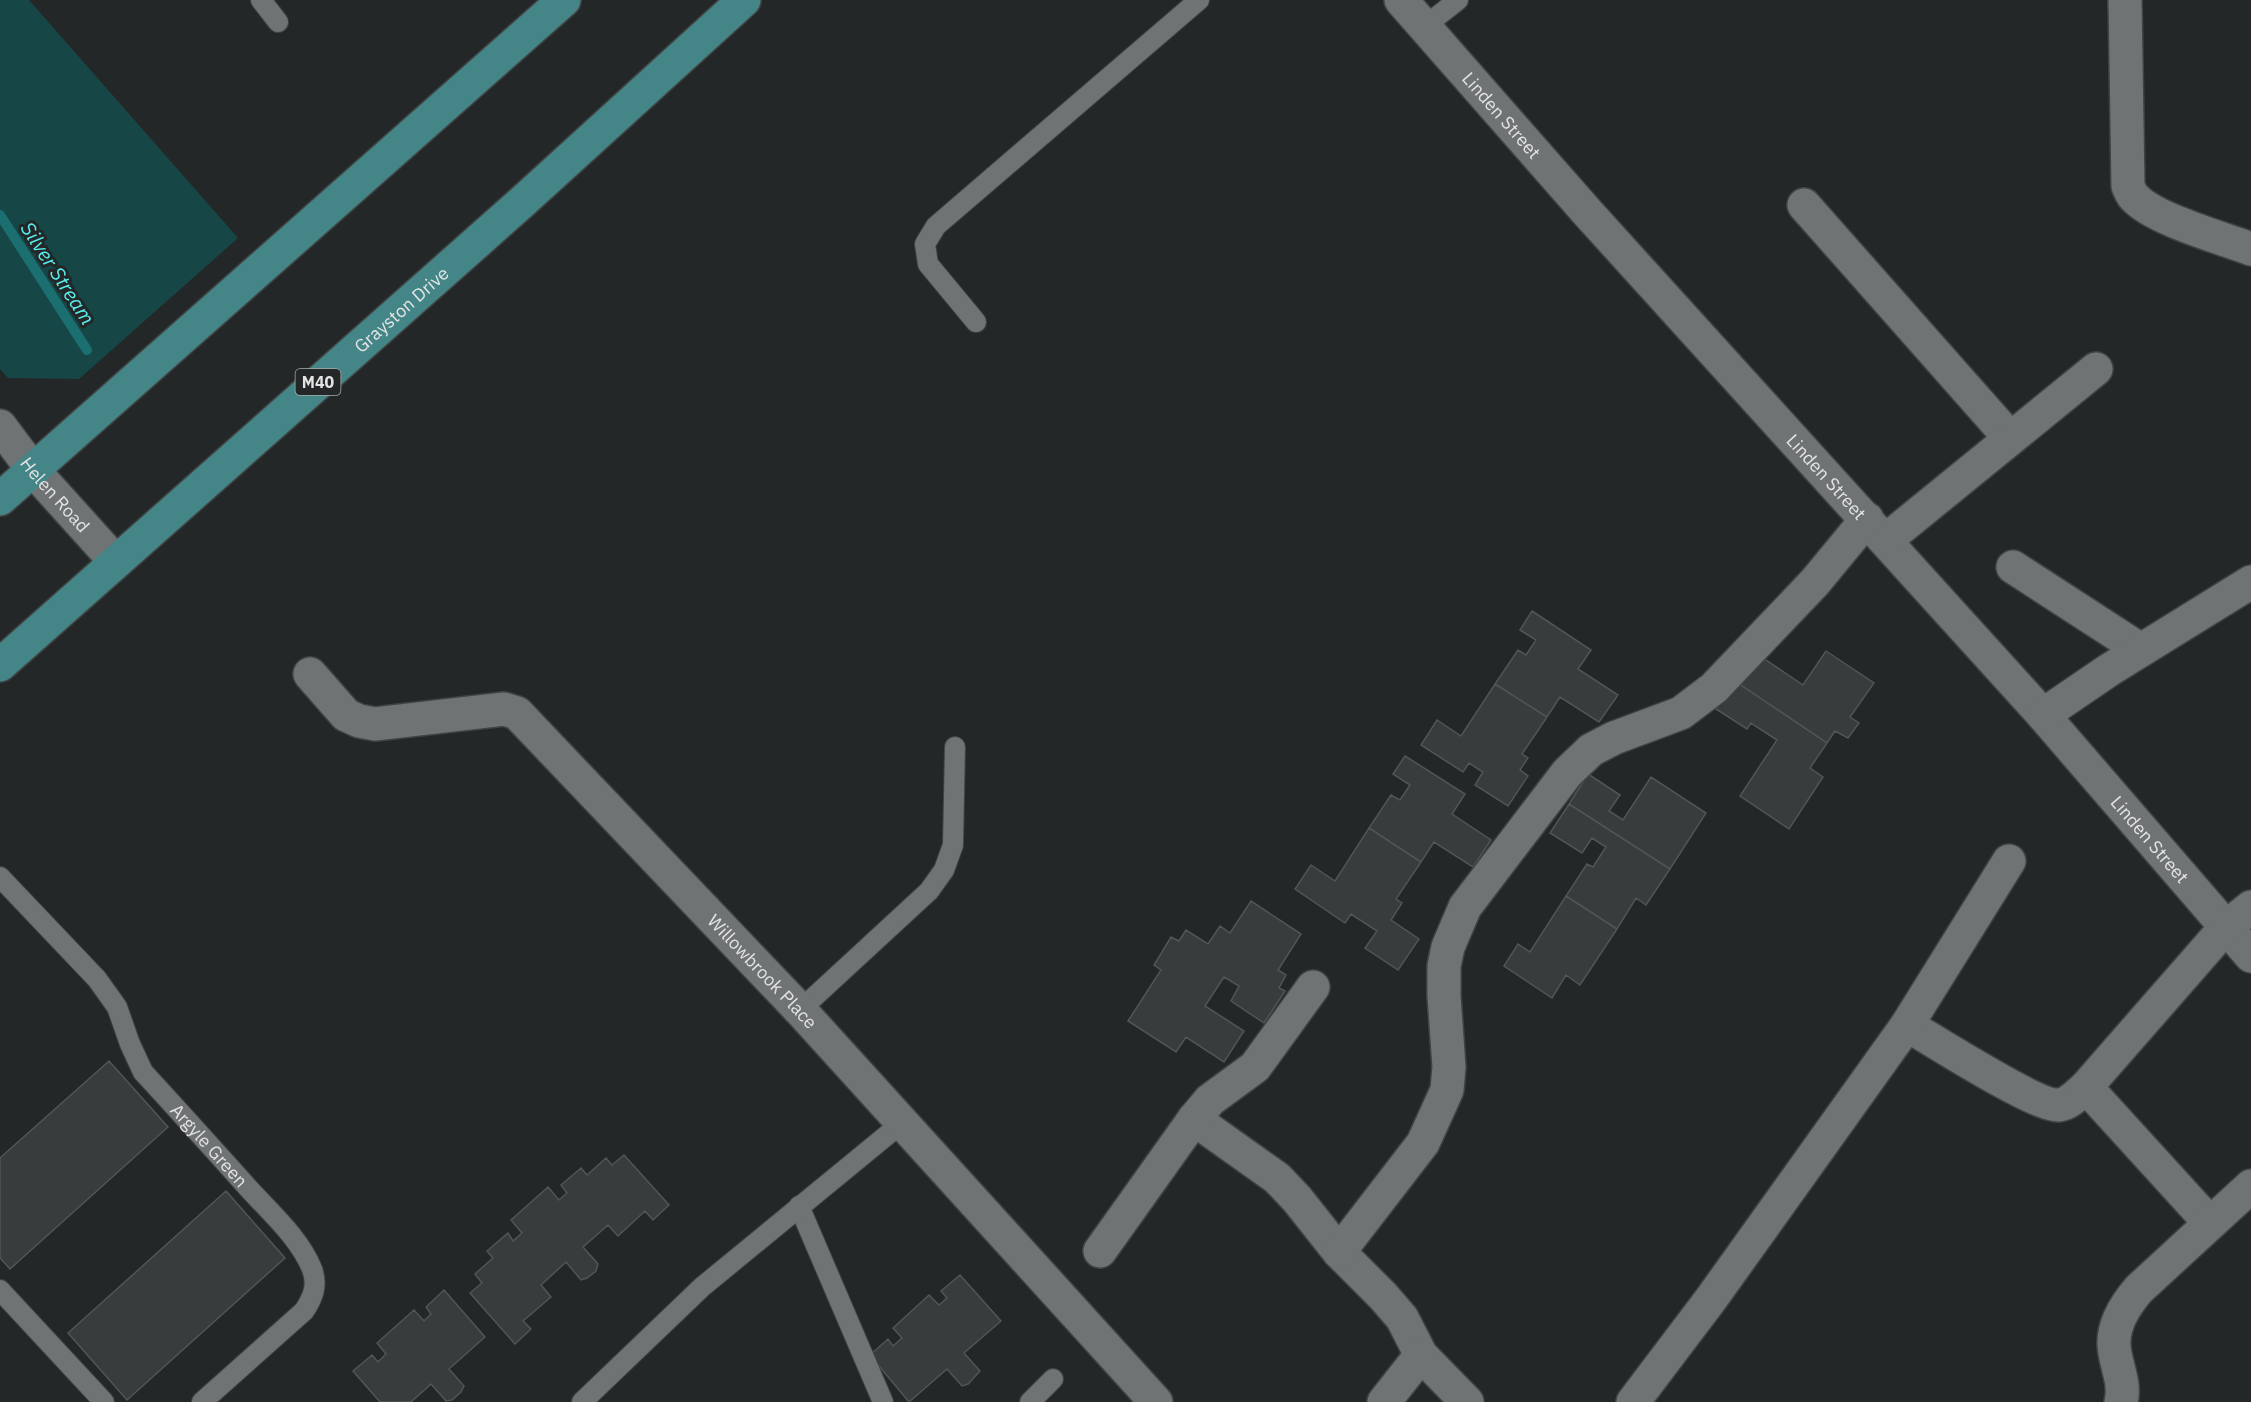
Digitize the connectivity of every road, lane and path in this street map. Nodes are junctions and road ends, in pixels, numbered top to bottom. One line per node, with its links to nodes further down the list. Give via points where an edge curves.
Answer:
1 (261, 0): 8 (lane)
2 (564, 0): 16 (main road)
3 (744, 0): 19 (main road, Grayston Drive / M40)
4 (1198, 0): 12 (lane, via 936,226 925,244 928,264)
5 (1401, 0): 9 (street, Linden Street)
6 (1458, 0): 9 (lane)
7 (2126, 0): 11 (street, via 2128,186 2133,197 2147,209)
8 (278, 22)
9 (1425, 26): 18 (street, Linden Street, via 1587,212)
10 (1804, 205): 15 (street)
11 (2251, 249)
12 (976, 322)
13 (2096, 369): 15 (street)
14 (0, 426): 16 (street, Helen Road)
15 (2010, 438): 18 (street)
16 (33, 470): 17 (main road); 19 (street, Helen Road)
17 (0, 499)
18 (1876, 530): 25 (street, Linden Street); 42 (street, via 1815,582 1714,688 1681,713 1591,750 1567,773 1465,907 1444,966 1447,1090 1423,1143)
19 (116, 562): 23 (main road, Grayston Drive / M40)
20 (2013, 567): 22 (street)
21 (2251, 582): 22 (street)
22 (2141, 650): 25 (street)
23 (0, 665)
24 (310, 674): 33 (street, Willowbrook Place, via 346,715 359,721 375,724 504,709 517,713)
25 (2043, 716): 30 (street, Linden Street)
26 (955, 747): 33 (lane, via 953,845 944,870 929,891)
27 (2008, 861): 34 (street)
28 (0, 877): 47 (lane, Argyle Green, via 97,979 117,1006 143,1071 280,1223 313,1271 313,1298 304,1311)
29 (2251, 907): 30 (street)
30 (2225, 928): 31 (street, Linden Street); 35 (street)
31 (2251, 956)
32 (1313, 987): 36 (street, via 1255,1067 1210,1100)
33 (800, 1010): 37 (street, Willowbrook Place)
34 (1907, 1025): 35 (street, via 2042,1102 2059,1105); 54 (street)
35 (2086, 1087): 40 (street)
36 (1194, 1119): 41 (street); 42 (street, via 1277,1178)
37 (903, 1122): 39 (lane); 51 (street, Willowbrook Place)
38 (2251, 1186): 40 (street)
39 (791, 1212): 48 (lane, via 702,1287); 49 (lane)
40 (2209, 1222): 55 (street, via 2139,1289 2120,1316 2114,1345 2122,1380)
41 (1100, 1251)
42 (1340, 1252): 44 (street, via 1402,1318)
43 (0, 1290): 46 (lane)
44 (1420, 1355): 52 (street); 53 (street)
45 (1053, 1379): 50 (lane)
46 (104, 1402)
47 (202, 1402)
48 (582, 1402)
49 (883, 1402)
50 (1030, 1402)
51 (1156, 1402)
52 (1384, 1402)
53 (1467, 1402)
54 (1634, 1402)
55 (2121, 1402)

